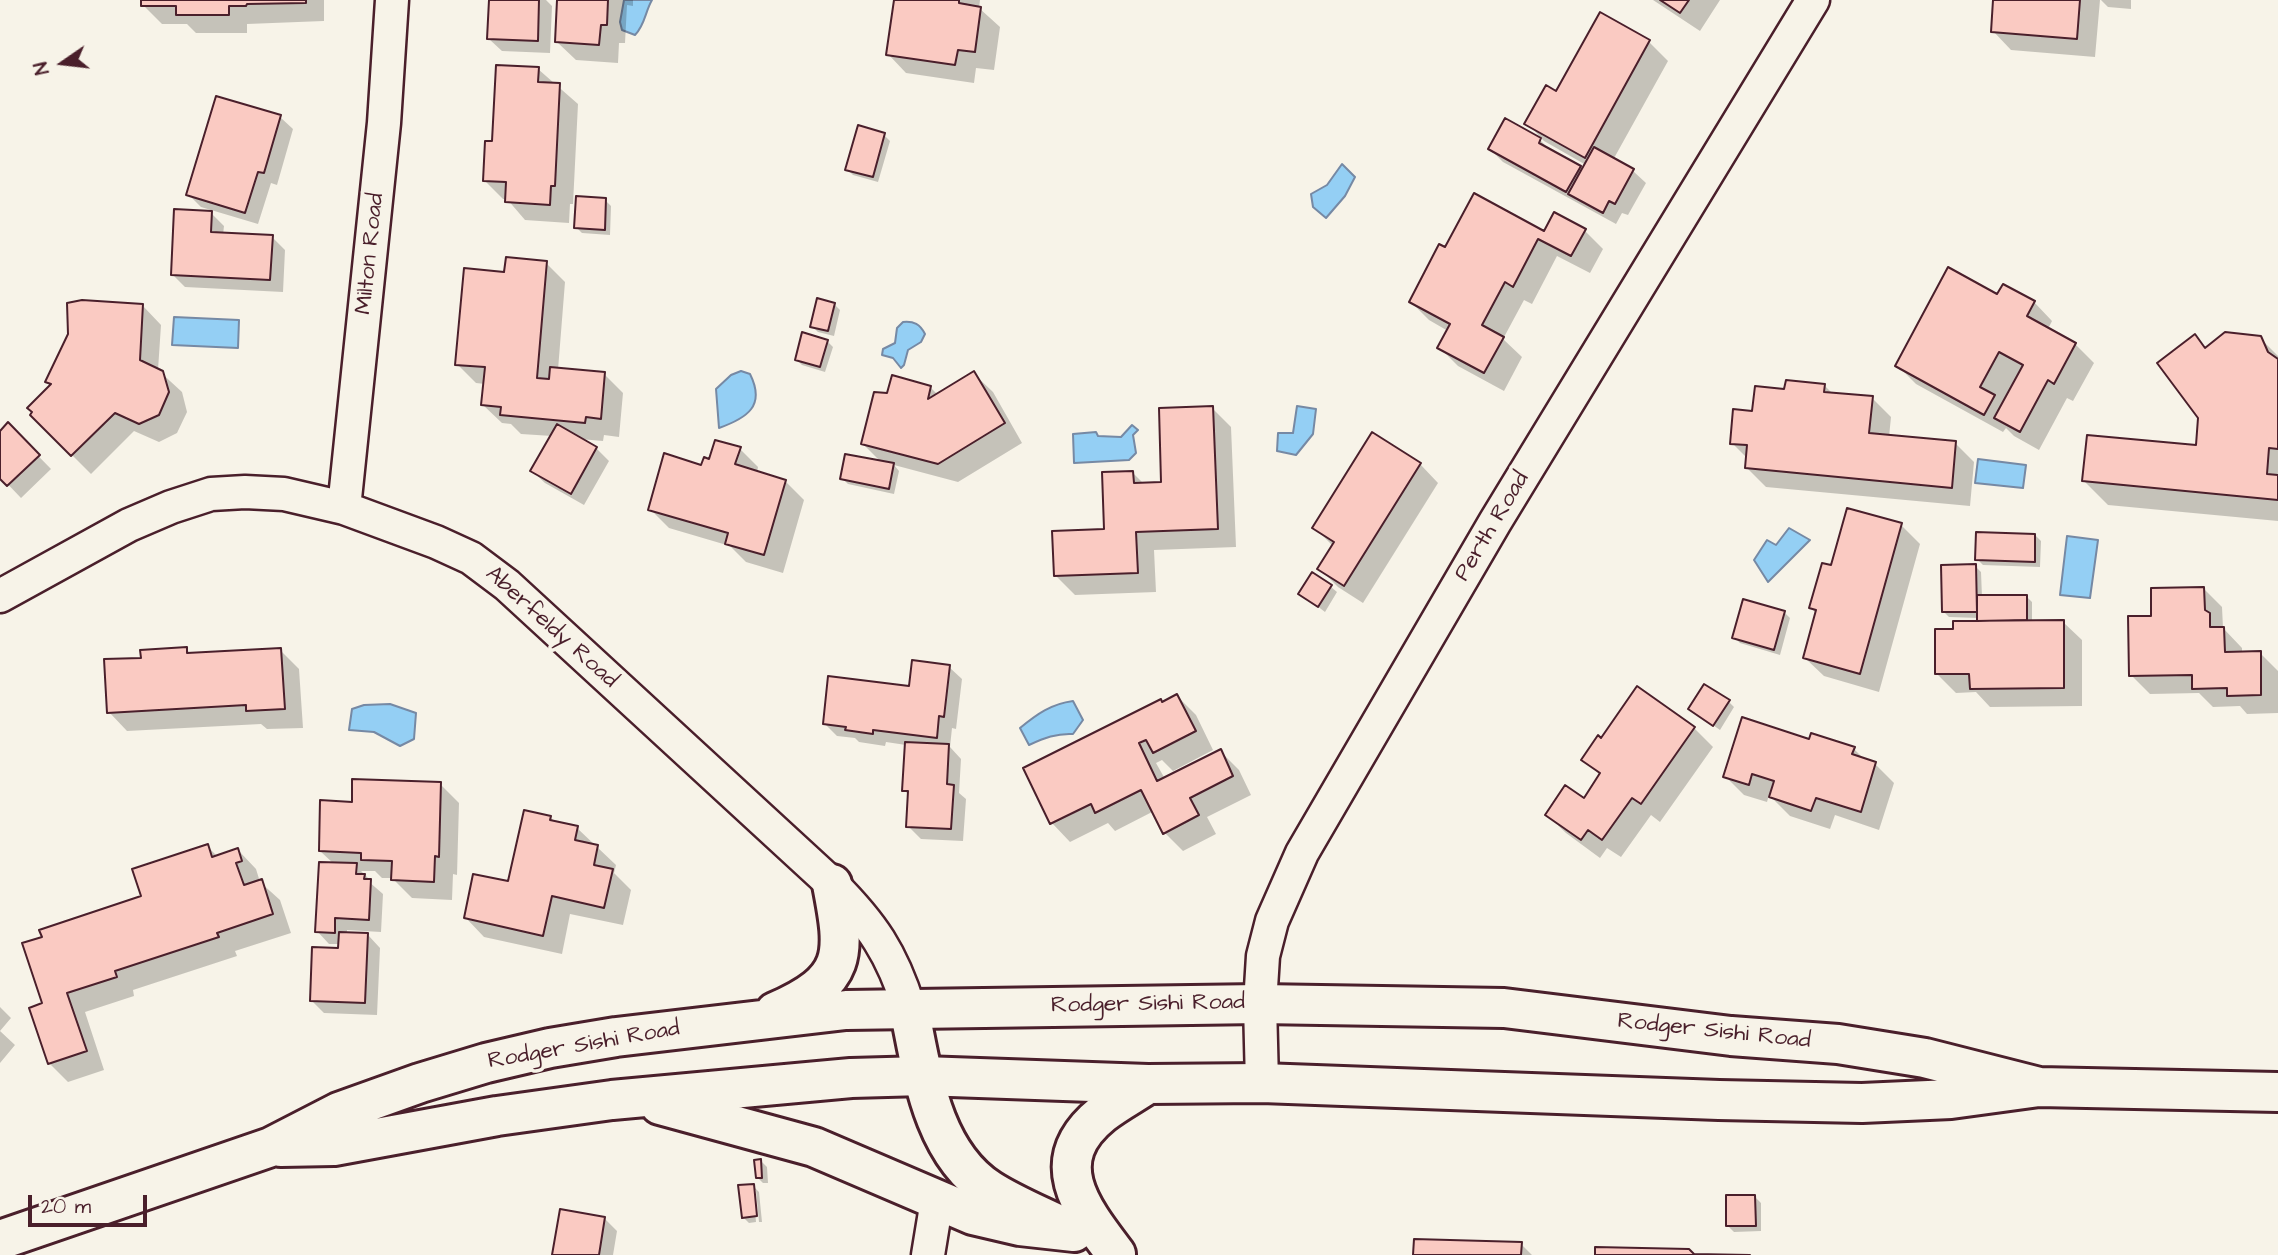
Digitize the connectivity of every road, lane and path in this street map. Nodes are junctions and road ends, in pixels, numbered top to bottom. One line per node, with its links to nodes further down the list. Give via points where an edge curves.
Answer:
1 (392, 0): 3 (street, Milton Road, via 384,123)
2 (1813, 0): 6 (street, Perth Road, via 1495,522 1302,853 1272,921 1263,956)
3 (344, 508): 4 (street, Aberfeldy Road, via 284,494 211,494 129,524); 5 (street, Aberfeldy Road, via 471,558 508,585)
4 (0, 596)
5 (832, 884): 7 (street, Aberfeldy Road, via 873,930 892,960); 8 (main road, via 841,943 835,968 809,995)
6 (1260, 1004): 7 (main road, Rodger Sishi Road); 10 (street, Perth Road); 12 (main road, Rodger Sishi Road, via 1504,1008 1838,1044 1925,1058)
7 (909, 1008): 8 (main road, Rodger Sishi Road); 9 (main road)
8 (757, 1019): 15 (main road, Rodger Sishi Road, via 616,1037 486,1063 339,1112)
9 (923, 1076): 11 (main road, Rodger Sishi Road); 14 (main road, Rodger Sishi Road); 17 (main road, via 942,1131 956,1158 973,1176)
10 (1262, 1083): 11 (main road, Rodger Sishi Road); 12 (main road, Rodger Sishi Road, via 1862,1103 1951,1100)
11 (1148, 1084): 19 (main road, via 1102,1114 1073,1149 1071,1175 1080,1203)
12 (2039, 1087): 13 (main road, Rodger Sishi Road)
13 (2278, 1092)
14 (631, 1098): 15 (main road, Rodger Sishi Road, via 497,1116 334,1146); 16 (main road, via 814,1147)
15 (271, 1147): 18 (main road, Rodger Sishi Road)
16 (937, 1200): 17 (main road, via 973,1216); 20 (street)
17 (1074, 1233): 19 (main road)
18 (0, 1240)
19 (1117, 1254)
20 (928, 1255)

